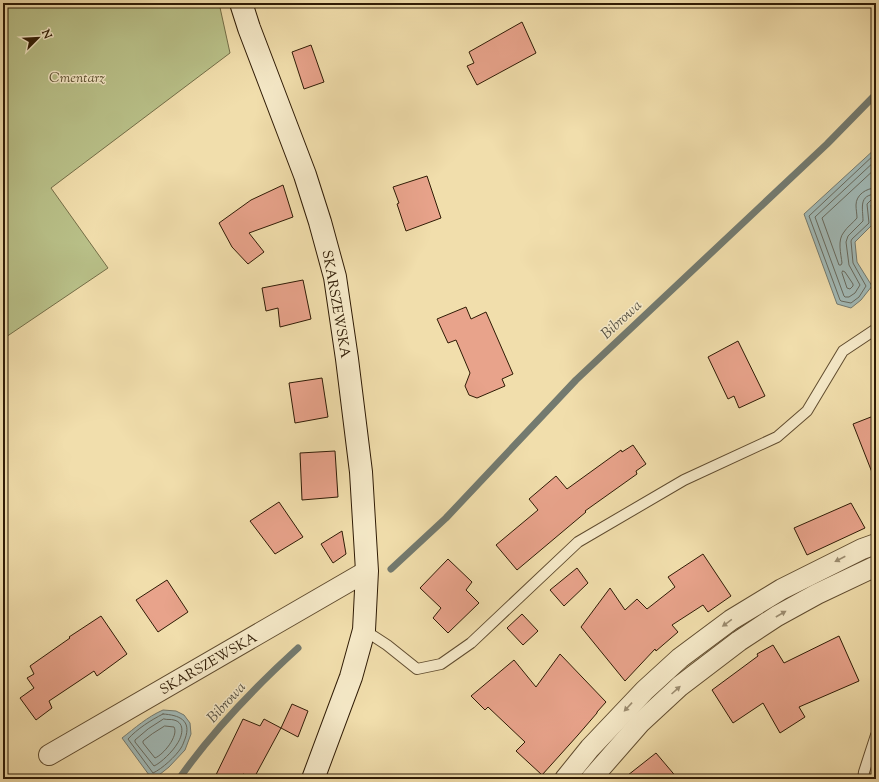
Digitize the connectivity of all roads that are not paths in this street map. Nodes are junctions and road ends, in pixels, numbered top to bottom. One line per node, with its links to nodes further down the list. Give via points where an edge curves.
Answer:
1 (241, 3): 5 (street, SKARSZEWSKA, via 304,175 335,277 361,472)
2 (876, 329): 6 (lane, via 843,351 808,411 777,437 684,480 578,542 471,643 441,664 417,669)
3 (876, 544): 10 (street, one-way to 10, via 782,589 731,620 680,658 645,690 590,748)
4 (876, 566): 11 (street, one-way to 4, via 640,723 680,686 784,612)
5 (367, 571): 6 (street, SKARSZEWSKA); 8 (street, SKARSZEWSKA)
6 (364, 630): 9 (street, SKARSZEWSKA, via 352,677)
7 (876, 736): 12 (lane)
8 (48, 755)
9 (313, 779)
10 (565, 779)
11 (591, 779)
12 (863, 779)

